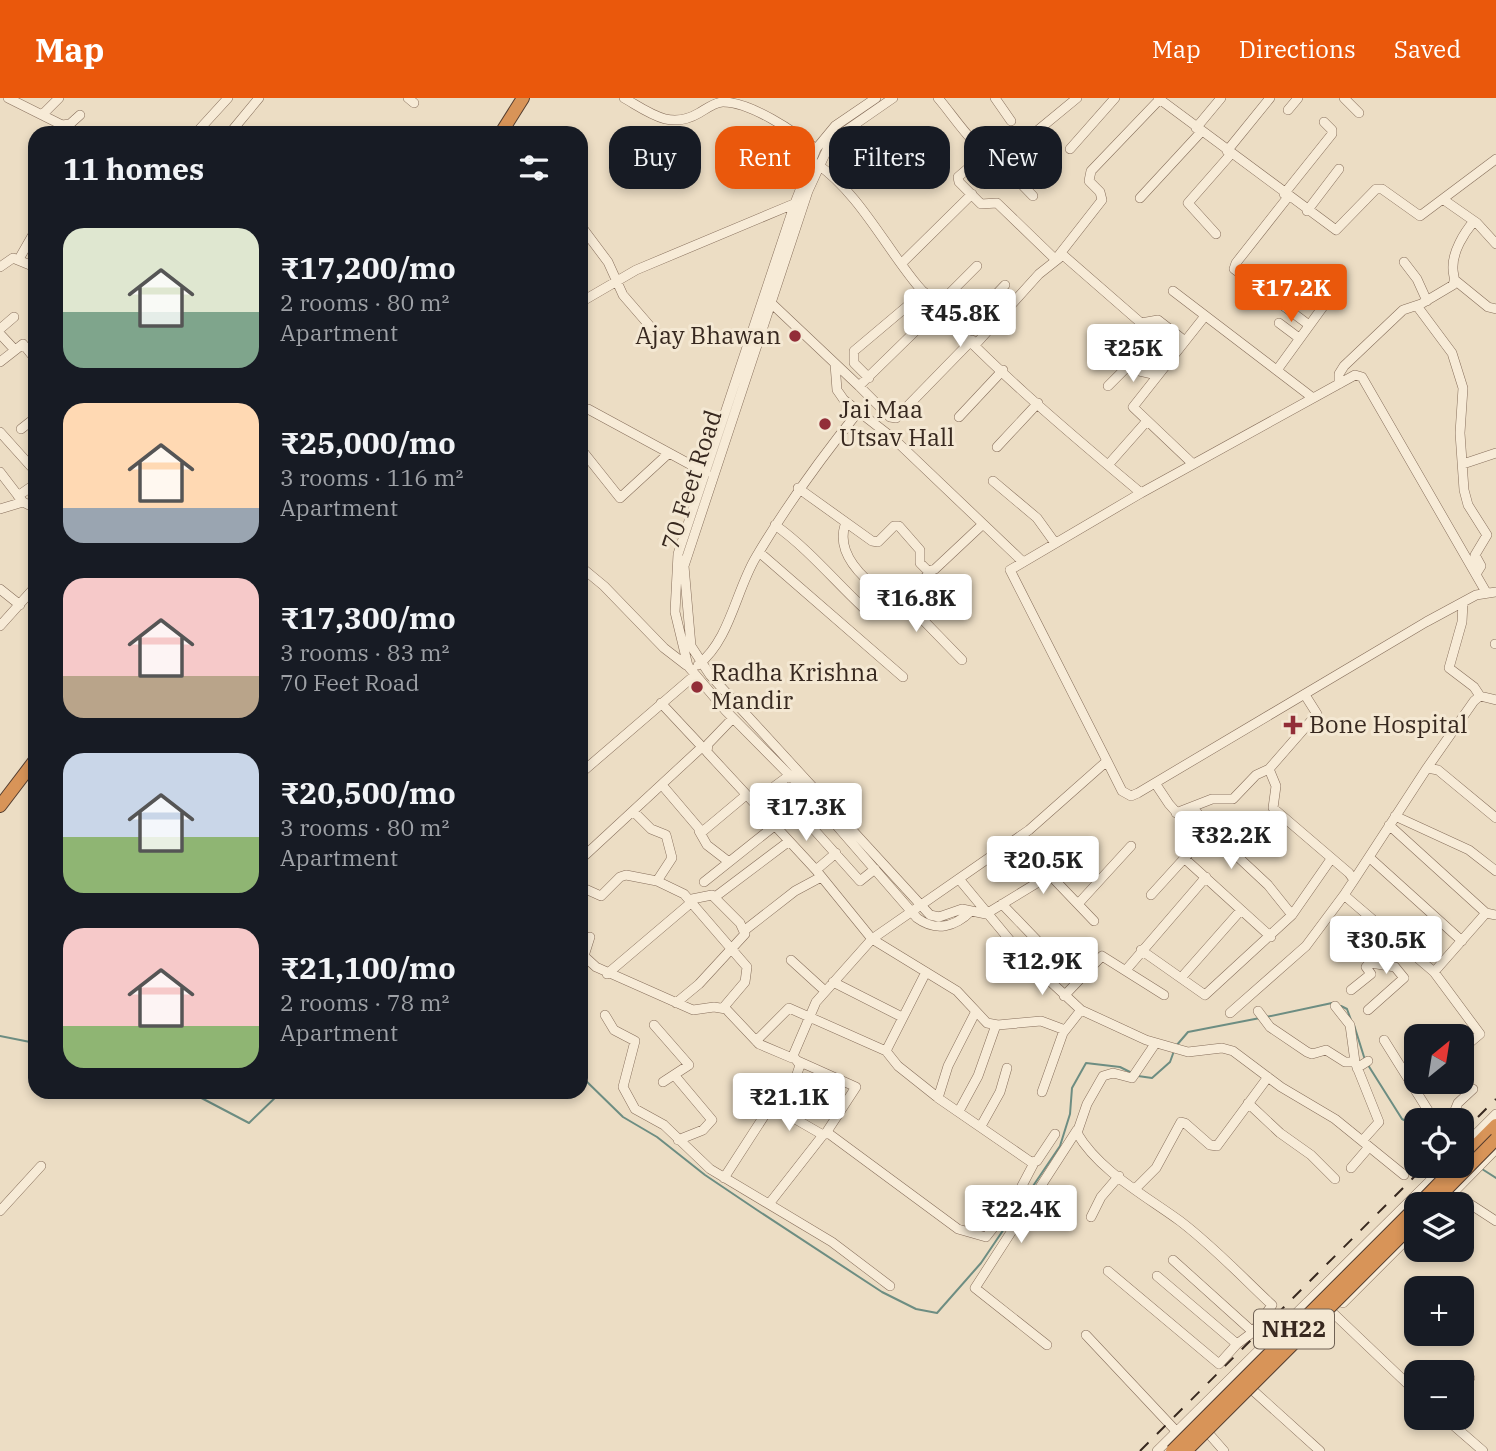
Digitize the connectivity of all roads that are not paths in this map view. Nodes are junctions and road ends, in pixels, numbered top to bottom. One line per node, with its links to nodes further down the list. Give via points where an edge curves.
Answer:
1 (8, 98): 21 (street)
2 (59, 98): 21 (street)
3 (228, 98): 27 (street)
4 (259, 98): 28 (street)
5 (523, 98): 29 (highway)
6 (624, 98): 17 (street, via 671,122 686,120)
7 (893, 98): 37 (street, 70 Feet Road, via 835,137)
8 (938, 98): 31 (street)
9 (995, 98): 23 (street)
10 (1077, 98): 30 (street)
11 (1115, 98): 34 (street)
12 (1222, 98): 32 (street)
13 (1270, 98): 35 (street)
14 (1298, 98): 19 (street)
15 (1344, 98): 20 (street)
16 (872, 99): 33 (street, 70 Feet Road, via 835,126)
17 (719, 100): 33 (street, via 769,118)
18 (1163, 100): 32 (street); 54 (street, via 1091,171 1089,181 1102,200)
19 (1288, 110)
20 (1359, 113)
21 (42, 115): 25 (street)
22 (80, 115): 26 (street)
23 (1011, 121)
24 (1324, 122): 44 (street, via 1332,134)
25 (56, 126)
26 (66, 126)
27 (202, 126)
28 (236, 126)
29 (505, 126)
30 (1043, 126)
31 (964, 128)
32 (1198, 130): 35 (street); 45 (street)
33 (816, 149): 37 (street, 70 Feet Road)
34 (1070, 149)
35 (1229, 153): 44 (street); 50 (street, via 1188,203)
36 (1496, 159): 46 (street)
37 (815, 163): 57 (street)
38 (1339, 169): 48 (street)
39 (805, 189): 47 (street, 70 Feet Road)
40 (968, 189): 42 (street)
41 (1027, 189): 43 (street)
42 (972, 194): 54 (street, via 983,205 998,203); 57 (street)
43 (1033, 195)
44 (1286, 195): 48 (street); 76 (street, via 1234,270)
45 (1140, 198)
46 (1444, 200): 48 (street, via 1420,216 1376,189 1336,230); 49 (street)
47 (800, 202): 62 (street); 68 (street, 70 Feet Road)
48 (1307, 211)
49 (1474, 221): 53 (street); 61 (street, via 1460,242 1453,266)
50 (1216, 234)
51 (588, 235): 62 (street, via 608,262)
52 (28, 244): 55 (street)
53 (1496, 244)
54 (1057, 257): 81 (street, via 1067,258 1140,323 1158,320); 82 (street)
55 (19, 259): 58 (street); 60 (street)
56 (1404, 262): 69 (street, via 1418,279)
57 (902, 263): 65 (street)
58 (28, 264)
59 (977, 266): 71 (street)
60 (0, 267)
61 (1456, 281): 69 (street); 72 (street)
62 (615, 282): 67 (street); 79 (street)
63 (1005, 285): 77 (street)
64 (1173, 291): 73 (street)
65 (924, 292): 71 (street); 90 (street, via 854,351 854,363)
66 (1330, 297): 76 (street)
67 (588, 298)
68 (768, 299): 86 (street); 103 (street, 70 Feet Road)
69 (1427, 302): 70 (street)
70 (1417, 306): 91 (street, via 1403,310 1344,366); 110 (street, via 1452,353 1463,388)
71 (938, 307): 77 (street); 90 (street)
72 (1496, 309)
73 (1205, 316): 81 (street); 88 (street)
74 (14, 317): 78 (street)
75 (1279, 323): 80 (street)
76 (1308, 325): 80 (street)
77 (961, 330): 82 (street)
78 (0, 331): 83 (street)
79 (655, 332)
80 (1299, 338): 88 (street)
81 (1185, 341): 89 (street)
82 (974, 342): 87 (street); 92 (street, via 896,418)
83 (14, 349): 84 (street, via 24,345); 85 (street)
84 (28, 350)
85 (0, 362)
86 (835, 365): 92 (street); 97 (street, via 837,390)
87 (1003, 370): 95 (street); 98 (street)
88 (1277, 370): 94 (street)
89 (1157, 375): 93 (street, via 1126,368); 99 (street, via 1133,407)
90 (869, 378): 92 (street)
91 (1339, 384): 94 (street); 129 (street, via 1356,375 1363,377)
92 (859, 386)
93 (1108, 386)
94 (1313, 398): 109 (street)
95 (1038, 403): 104 (street); 111 (street)
96 (588, 409): 105 (street)
97 (858, 412): 115 (street); 121 (street, via 894,439)
98 (960, 417)
99 (1146, 422): 109 (street); 111 (street)
100 (28, 424): 101 (street)
101 (21, 429)
102 (0, 432): 108 (street)
103 (720, 446): 113 (street, 70 Feet Road); 126 (street, 70 Feet Road)
104 (997, 447)
105 (669, 453): 107 (street, via 620,498); 113 (street)
106 (1496, 453): 110 (street)
107 (588, 458)
108 (28, 463)
109 (1193, 464): 117 (street)
110 (1463, 464): 129 (street, via 1468,505 1486,535 1475,555 1481,566)
111 (1108, 465): 117 (street)
112 (0, 472): 118 (street)
113 (706, 473): 126 (street, 70 Feet Road)
114 (993, 481): 124 (street, via 1037,518)
115 (798, 488): 122 (street); 123 (street)
116 (28, 492): 118 (street)
117 (1141, 493): 124 (street)
118 (21, 499): 119 (street); 120 (street)
119 (28, 504)
120 (0, 509)
121 (983, 524): 127 (street); 128 (street)
122 (845, 525): 128 (street, via 878,542 899,526 920,550 920,564); 131 (street, via 842,545 848,558 883,593)
123 (775, 526): 125 (street); 137 (street, via 804,546 820,568)
124 (1055, 543): 127 (street)
125 (759, 552): 140 (street, via 718,641); 142 (street)
126 (681, 560): 140 (street, 70 Feet Road, via 690,640); 141 (street, 70 Feet Road, via 675,612)
127 (1022, 561): 149 (street, via 1010,574)
128 (932, 571): 131 (street, via 917,585 901,581)
129 (1476, 574): 133 (street)
130 (588, 576): 141 (street)
131 (892, 588): 139 (street)
132 (0, 590): 136 (street)
133 (1491, 592): 135 (street)
134 (28, 596): 136 (street)
135 (1463, 602): 143 (street); 145 (street, via 1449,668)
136 (20, 606): 138 (street)
137 (869, 613)
138 (0, 626)
139 (962, 660)
140 (701, 664): 141 (street); 192 (street, 70 Feet Road)
141 (691, 670): 146 (street); 147 (street, 70 Feet Road)
142 (903, 677)
143 (1305, 695): 153 (street, via 1317,709 1315,720); 155 (street)
144 (1494, 695): 145 (street)
145 (1480, 696): 151 (street)
146 (661, 703): 148 (street); 150 (street)
147 (733, 718): 148 (street); 154 (street, 70 Feet Road)
148 (705, 750): 156 (street); 157 (street)
149 (1107, 761): 155 (street, via 1126,795); 181 (street, via 1029,830)
150 (588, 767)
151 (1427, 768): 162 (street); 163 (street, via 1438,770)
152 (28, 769): 158 (highway)
153 (1269, 769): 159 (street, via 1233,799 1212,799); 175 (street, via 1276,786 1272,804 1276,813)
154 (790, 775): 172 (street, via 775,786); 177 (street, 70 Feet Road)
155 (1155, 783): 161 (street)
156 (662, 785): 160 (street); 167 (street)
157 (745, 796): 165 (street); 167 (street, via 705,831)
158 (0, 806)
159 (1192, 807): 161 (street); 166 (street)
160 (634, 811): 171 (street); 183 (street, via 651,829 666,835 672,858)
161 (1176, 813): 168 (street)
162 (1395, 816): 164 (street); 178 (street, via 1469,850)
163 (1496, 818)
164 (1389, 825): 173 (street); 195 (street)
165 (773, 827): 169 (street); 176 (street)
166 (1210, 830): 168 (street); 196 (street, via 1268,885)
167 (699, 831): 176 (street, via 707,845)
168 (1201, 840): 174 (street)
169 (788, 842): 179 (street); 188 (street)
170 (1131, 846): 191 (street)
171 (588, 853)
172 (836, 853): 177 (street, via 860,881); 179 (street)
173 (1370, 858): 182 (street); 203 (street)
174 (1185, 859): 180 (street); 186 (street)
175 (1331, 859): 182 (street); 196 (street)
176 (729, 863): 184 (street)
177 (875, 869): 192 (street, 70 Feet Road)
178 (1496, 871)
179 (819, 873): 198 (street); 202 (street)
180 (1206, 877): 193 (street); 206 (street)
181 (959, 878): 192 (street); 194 (street)
182 (1354, 880): 187 (street)
183 (657, 881): 185 (street, via 623,875 601,895); 189 (street)
184 (704, 882)
185 (588, 890)
186 (1151, 895)
187 (1344, 895): 201 (street); 227 (street, via 1306,946)
188 (715, 897): 189 (street, via 707,894); 198 (street)
189 (692, 900): 205 (street); 213 (street)
190 (1002, 904): 191 (street, via 1049,875); 194 (street); 216 (street)
191 (1078, 904): 197 (street)
192 (915, 908): 194 (street, via 935,917 962,909); 202 (street)
193 (1241, 910): 200 (street); 214 (street)
194 (986, 914): 220 (street)
195 (1491, 914): 203 (street)
196 (1292, 915): 200 (street)
197 (1094, 921)
198 (745, 930): 205 (street)
199 (590, 937): 204 (street)
200 (1271, 937): 214 (street, via 1205,995)
201 (1392, 937): 209 (street); 212 (street)
202 (872, 939): 211 (street); 215 (street)
203 (1462, 941): 212 (street)
204 (588, 945)
205 (732, 947): 221 (street); 223 (street, via 749,972 739,992)
206 (1141, 950): 210 (street); 214 (street)
207 (588, 960): 213 (street)
208 (791, 960): 218 (street)
209 (1371, 962): 217 (street, via 1366,967 1371,974); 225 (street, via 1395,967 1404,978)
210 (1126, 970): 216 (street, via 1102,956); 219 (street)
211 (926, 972): 226 (street, via 957,991); 231 (street)
212 (1434, 972): 232 (street)
213 (607, 974): 221 (street)
214 (1181, 978)
215 (833, 982): 218 (street); 231 (street)
216 (1077, 982): 220 (street)
217 (1351, 990)
218 (825, 992): 230 (street)
219 (1164, 995)
220 (1064, 996): 224 (street)
221 (676, 1003): 223 (street, via 693,1010)
222 (1335, 1006): 243 (street, via 1350,1025)
223 (723, 1008): 239 (street)
224 (1081, 1010): 236 (street); 240 (street)
225 (1368, 1010)
226 (975, 1013): 234 (street); 251 (street)
227 (1230, 1013)
228 (605, 1015): 264 (street, via 614,1030 636,1043 623,1085 631,1104 659,1121)
229 (1261, 1015): 243 (street, via 1307,1052 1326,1050 1345,1062)
230 (808, 1017): 239 (street, via 789,1008); 241 (street); 242 (street)
231 (902, 1017): 241 (street)
232 (1473, 1024)
233 (654, 1025): 246 (street, via 689,1065)
234 (996, 1025): 236 (street, via 1041,1021); 255 (street, via 978,1076)
235 (1474, 1026): 237 (street, via 1480,1034)
236 (1065, 1030): 249 (street)
237 (1474, 1039)
238 (1384, 1040): 245 (street)
239 (756, 1041): 242 (street)
240 (1155, 1044): 247 (street, via 1188,1052 1228,1049); 259 (street, via 1132,1078 1113,1073 1103,1076)
241 (886, 1051): 251 (street)
242 (796, 1059): 253 (street, via 800,1067 796,1077); 260 (street, via 856,1087)
243 (1360, 1064): 265 (street, via 1379,1122)
244 (1007, 1068): 258 (street)
245 (1404, 1074)
246 (675, 1076): 248 (street); 264 (street, via 712,1121)
247 (1268, 1077): 252 (street); 265 (street, via 1335,1119)
248 (663, 1082)
249 (1042, 1092)
250 (1468, 1094): 254 (street)
251 (937, 1097): 255 (street)
252 (1248, 1103): 276 (street); 278 (street, via 1215,1147 1181,1122 1156,1168)
253 (772, 1105): 260 (street); 273 (street)
254 (1456, 1108)
255 (959, 1111): 258 (street)
256 (1496, 1114): 262 (street)
257 (1496, 1125): 266 (highway)
258 (981, 1126): 268 (street)
259 (1077, 1130): 272 (street); 299 (street, via 975,1287)
260 (824, 1134): 268 (street, via 958,1228 983,1237 991,1234 1013,1203); 283 (street)
261 (1055, 1134): 268 (street)
262 (1474, 1137)
263 (1496, 1139): 281 (highway, bridge)
264 (678, 1140): 273 (street)
265 (1365, 1144): 270 (street); 271 (street)
266 (1474, 1147)
267 (1496, 1149): 282 (street)
268 (1034, 1163)
269 (41, 1166): 285 (street)
270 (1351, 1168)
271 (1404, 1175)
272 (1119, 1176): 278 (street); 286 (street)
273 (724, 1178): 283 (street)
274 (1434, 1178): 277 (street)
275 (1444, 1178): 280 (highway, NH22, bridge)
276 (1335, 1179)
277 (1426, 1186): 279 (street); 300 (street)
278 (1135, 1189): 296 (street, via 1196,1234 1272,1305)
279 (1430, 1192)
280 (1431, 1192)
281 (1450, 1192)
282 (1454, 1192)
283 (769, 1204): 294 (street, via 832,1242)
284 (1474, 1207): 288 (street)
285 (0, 1211)
286 (1091, 1217)
287 (1404, 1219): 307 (highway, NH22, bridge)
288 (1496, 1221)
289 (1404, 1232): 308 (highway, NH22, bridge)
290 (1404, 1242): 295 (street)
291 (1173, 1260): 296 (street)
292 (1108, 1271): 298 (street, via 1219,1364)
293 (1157, 1276): 298 (street)
294 (890, 1286)
295 (1333, 1313): 301 (street); 302 (street)
296 (1252, 1332): 298 (street)
297 (1086, 1335): 304 (street)
298 (1232, 1340)
299 (1046, 1345)
300 (1236, 1375): 302 (street); 304 (street)
301 (1404, 1381)
302 (1254, 1391): 305 (street); 311 (street)
303 (1459, 1430): 312 (street)
304 (1177, 1432): 306 (street)
305 (1210, 1435): 309 (street); 310 (street)
306 (1157, 1451)
307 (1172, 1451)
308 (1186, 1451)
309 (1194, 1451)
310 (1224, 1451)
311 (1320, 1451)
312 (1483, 1451)

